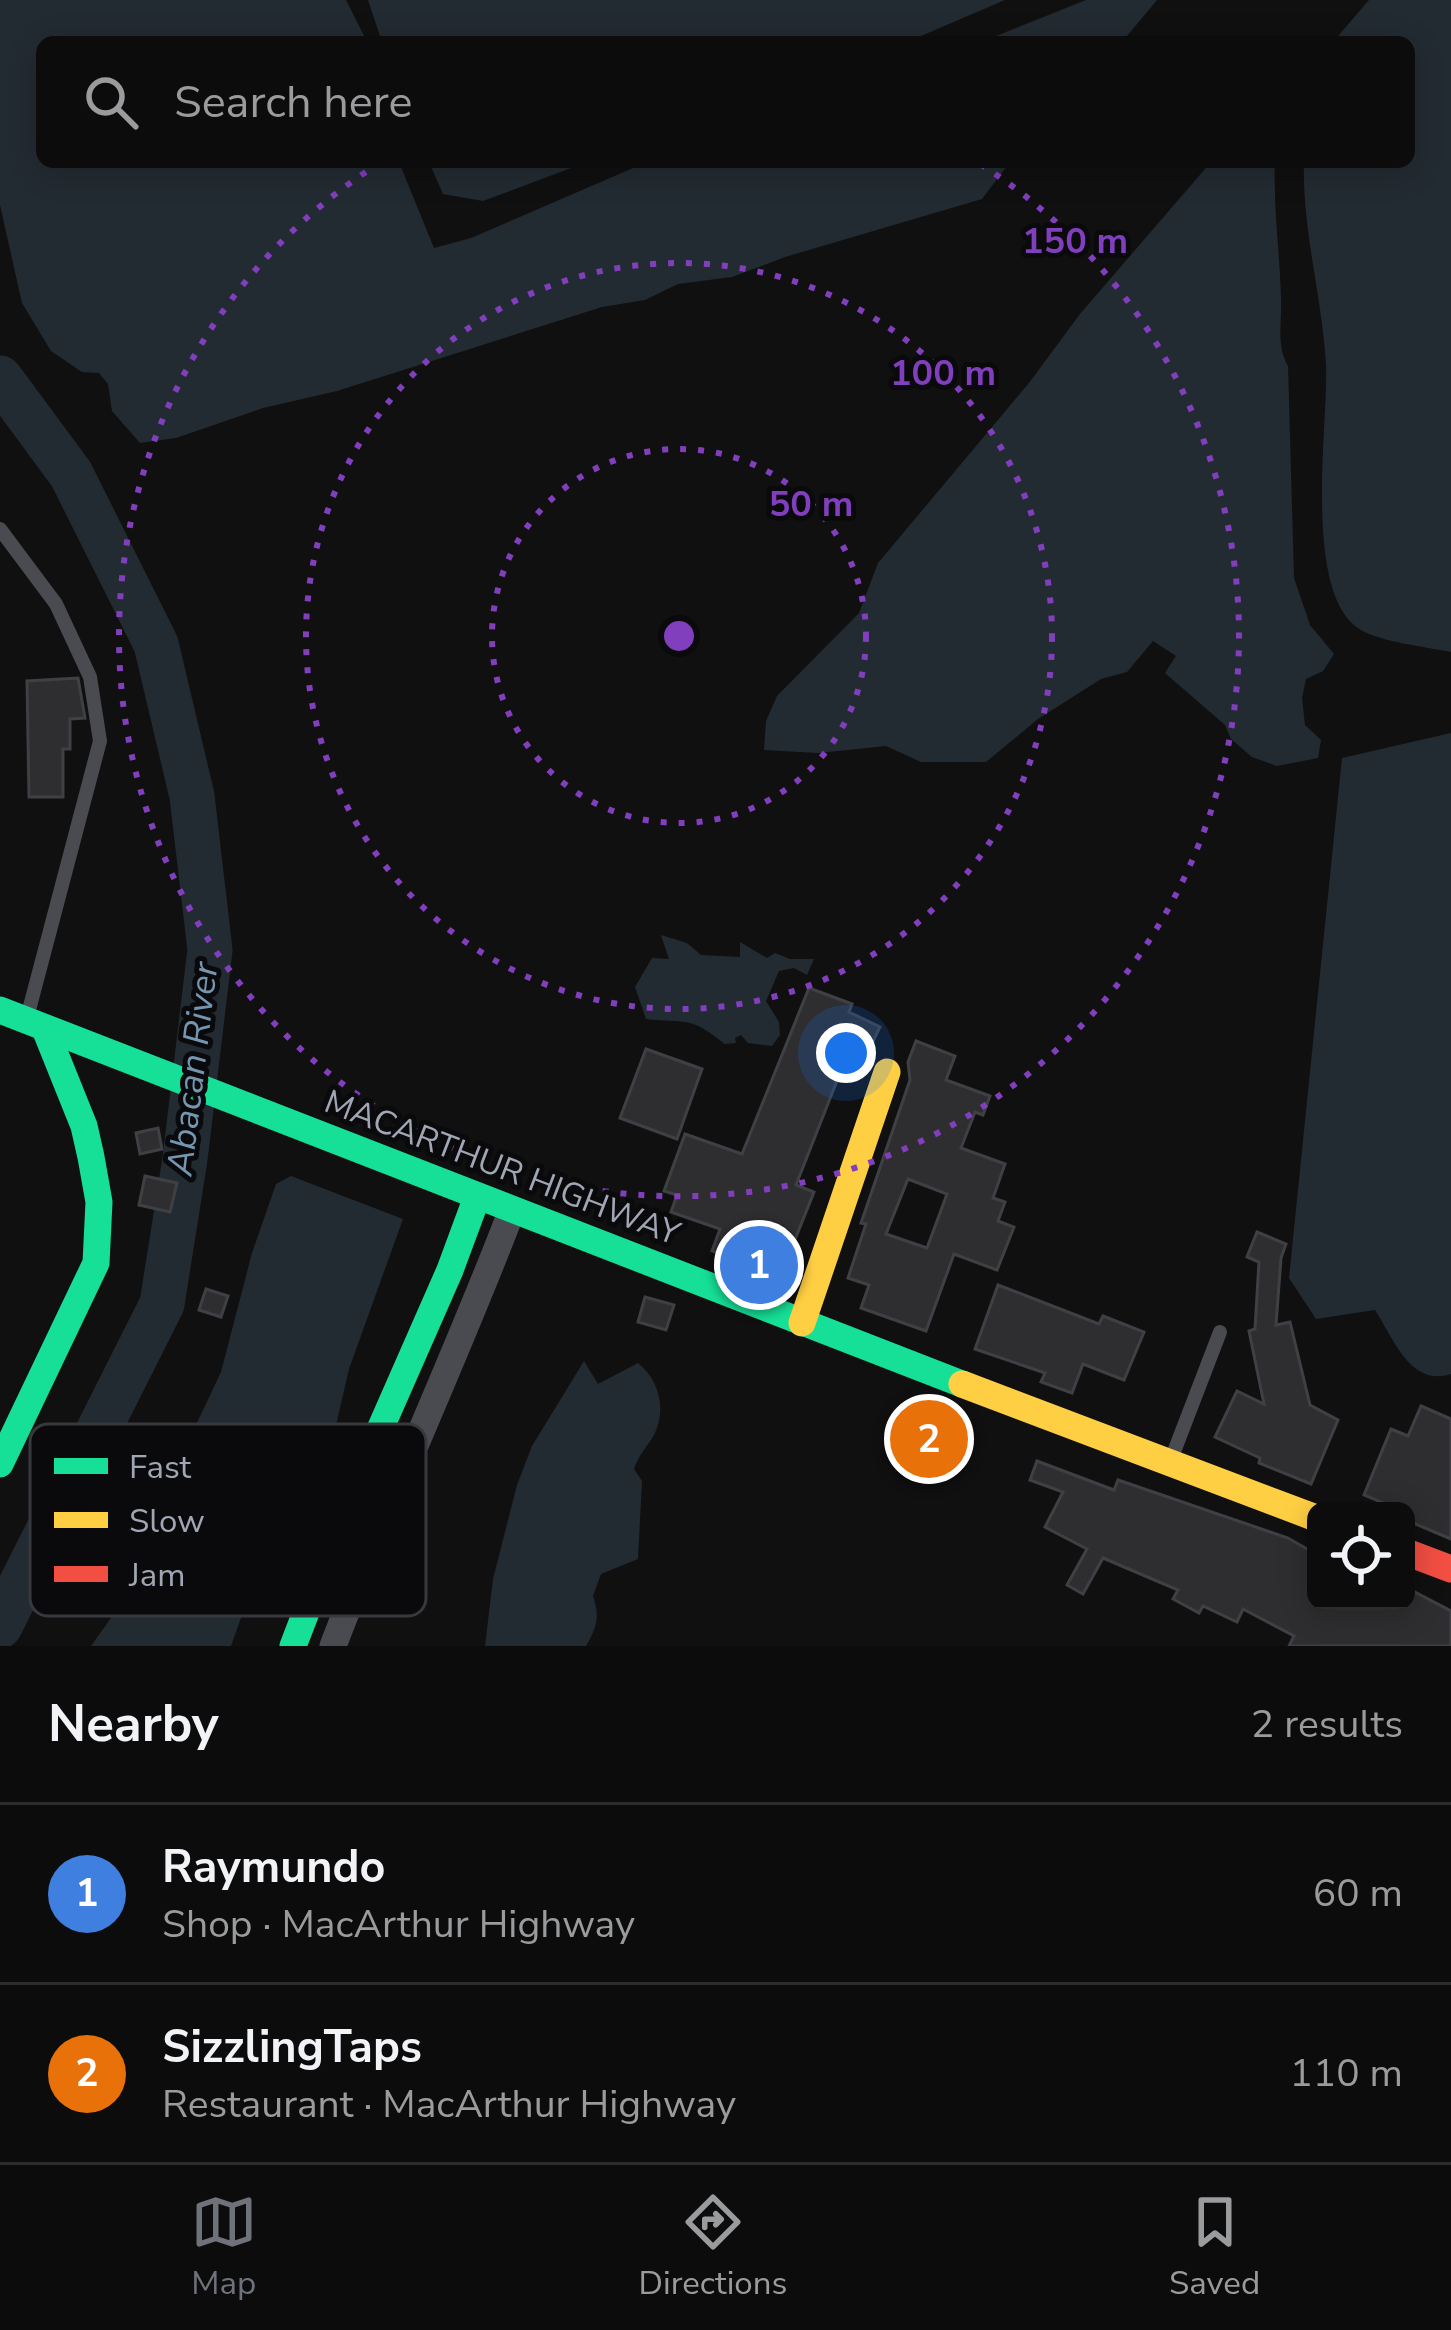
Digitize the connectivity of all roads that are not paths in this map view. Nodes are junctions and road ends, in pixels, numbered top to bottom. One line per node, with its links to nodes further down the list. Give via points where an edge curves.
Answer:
1 (0, 529): 2 (lane, via 56,604 90,676 100,741)
2 (35, 1024): 4 (main road, MACARTHUR HIGHWAY); 11 (main road, via 88,1141 99,1202 96,1263)
3 (887, 1072): 6 (main road)
4 (477, 1197): 5 (main road, MACARTHUR HIGHWAY); 8 (main road)
5 (512, 1210): 6 (main road, MACARTHUR HIGHWAY); 9 (street)
6 (802, 1323): 10 (main road, MACARTHUR HIGHWAY)
7 (1220, 1332): 10 (lane)
8 (382, 1424)
9 (423, 1424)
10 (1170, 1462): 12 (main road, MACARTHUR HIGHWAY)
11 (0, 1464)
12 (1307, 1515)
13 (1415, 1555): 14 (main road)
14 (1451, 1569)
15 (305, 1616): 17 (main road)
16 (344, 1616): 18 (street)
17 (293, 1646)
18 (333, 1646)

